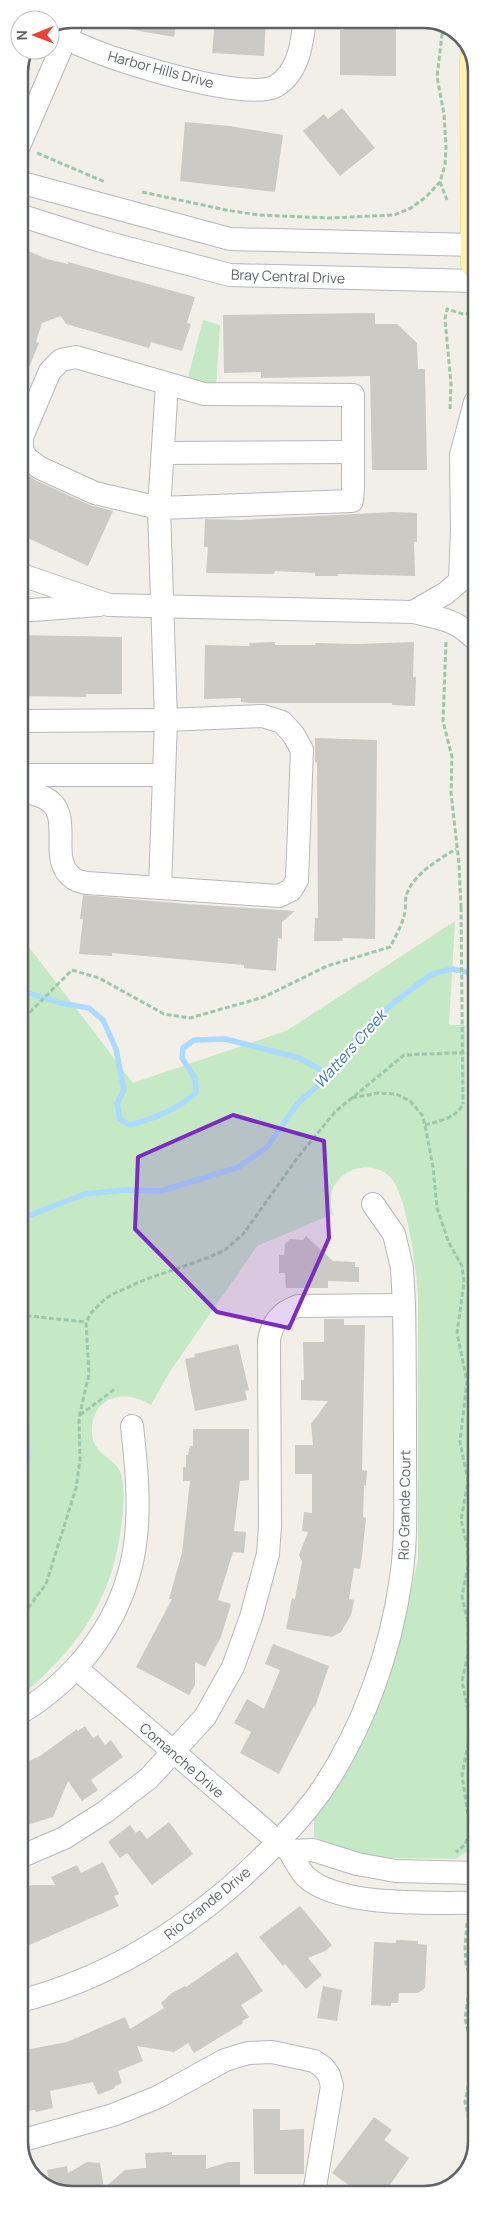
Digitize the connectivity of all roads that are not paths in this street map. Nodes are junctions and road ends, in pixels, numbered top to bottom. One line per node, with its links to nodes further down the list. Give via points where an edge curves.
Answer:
1 (303, 28): 2 (street, Harbor Hills Drive, via 298,59 290,75 275,86 257,91 215,85 116,59)
2 (63, 30): 3 (street)
3 (28, 140)
4 (28, 184): 6 (street, via 230,239)
5 (28, 218): 7 (street, Bray Central Drive, via 230,275)
6 (468, 245)
7 (468, 280)
8 (167, 385): 9 (street, via 76,358 61,360 50,371); 11 (street, via 204,394 353,395); 12 (street)
9 (28, 423)
10 (468, 430): 19 (street, via 461,455 460,581)
11 (352, 452): 12 (street); 14 (street, via 352,501)
12 (163, 453): 14 (street)
13 (28, 459): 14 (street, via 40,468 95,493)
14 (159, 508): 17 (street)
15 (28, 577): 16 (street)
16 (107, 604): 17 (street); 18 (street)
17 (164, 606): 19 (street); 21 (street)
18 (28, 610)
19 (413, 612): 20 (street, via 446,620)
20 (468, 632)
21 (166, 720): 22 (street); 24 (street); 26 (street, via 263,716 282,722 302,750 297,880 291,890 279,896)
22 (28, 722)
23 (28, 775): 24 (street)
24 (164, 775): 26 (street)
25 (28, 792): 26 (street, via 47,798 58,812 60,862 72,878 87,883)
26 (160, 888)
27 (373, 1204): 28 (street, Rio Grande Court, via 394,1234 402,1268)
28 (404, 1304): 32 (street, via 298,1306 287,1310 271,1328 268,1554 234,1667 204,1717); 33 (street, Rio Grande Court, via 405,1538 401,1579 389,1637 358,1725 321,1791)
29 (132, 1426): 30 (street, via 137,1472 131,1565 118,1604 102,1635)
30 (76, 1668): 31 (street, via 56,1688); 32 (street, Comanche Drive)
31 (28, 1707)
32 (173, 1752): 33 (street, Comanche Drive); 34 (street, via 149,1778 105,1812 64,1838)
33 (284, 1847): 35 (street, via 313,1850 396,1871); 36 (street, Comanche Drive, via 305,1876 339,1892 365,1899 398,1902); 37 (street, Rio Grande Drive, via 151,1946 71,1985)
34 (28, 1854)
35 (468, 1872)
36 (468, 1903)
37 (28, 1998)
38 (28, 2139): 39 (street, via 113,2115 158,2097 225,2060 248,2053 272,2052 314,2061 329,2075 332,2086)
39 (315, 2186)

